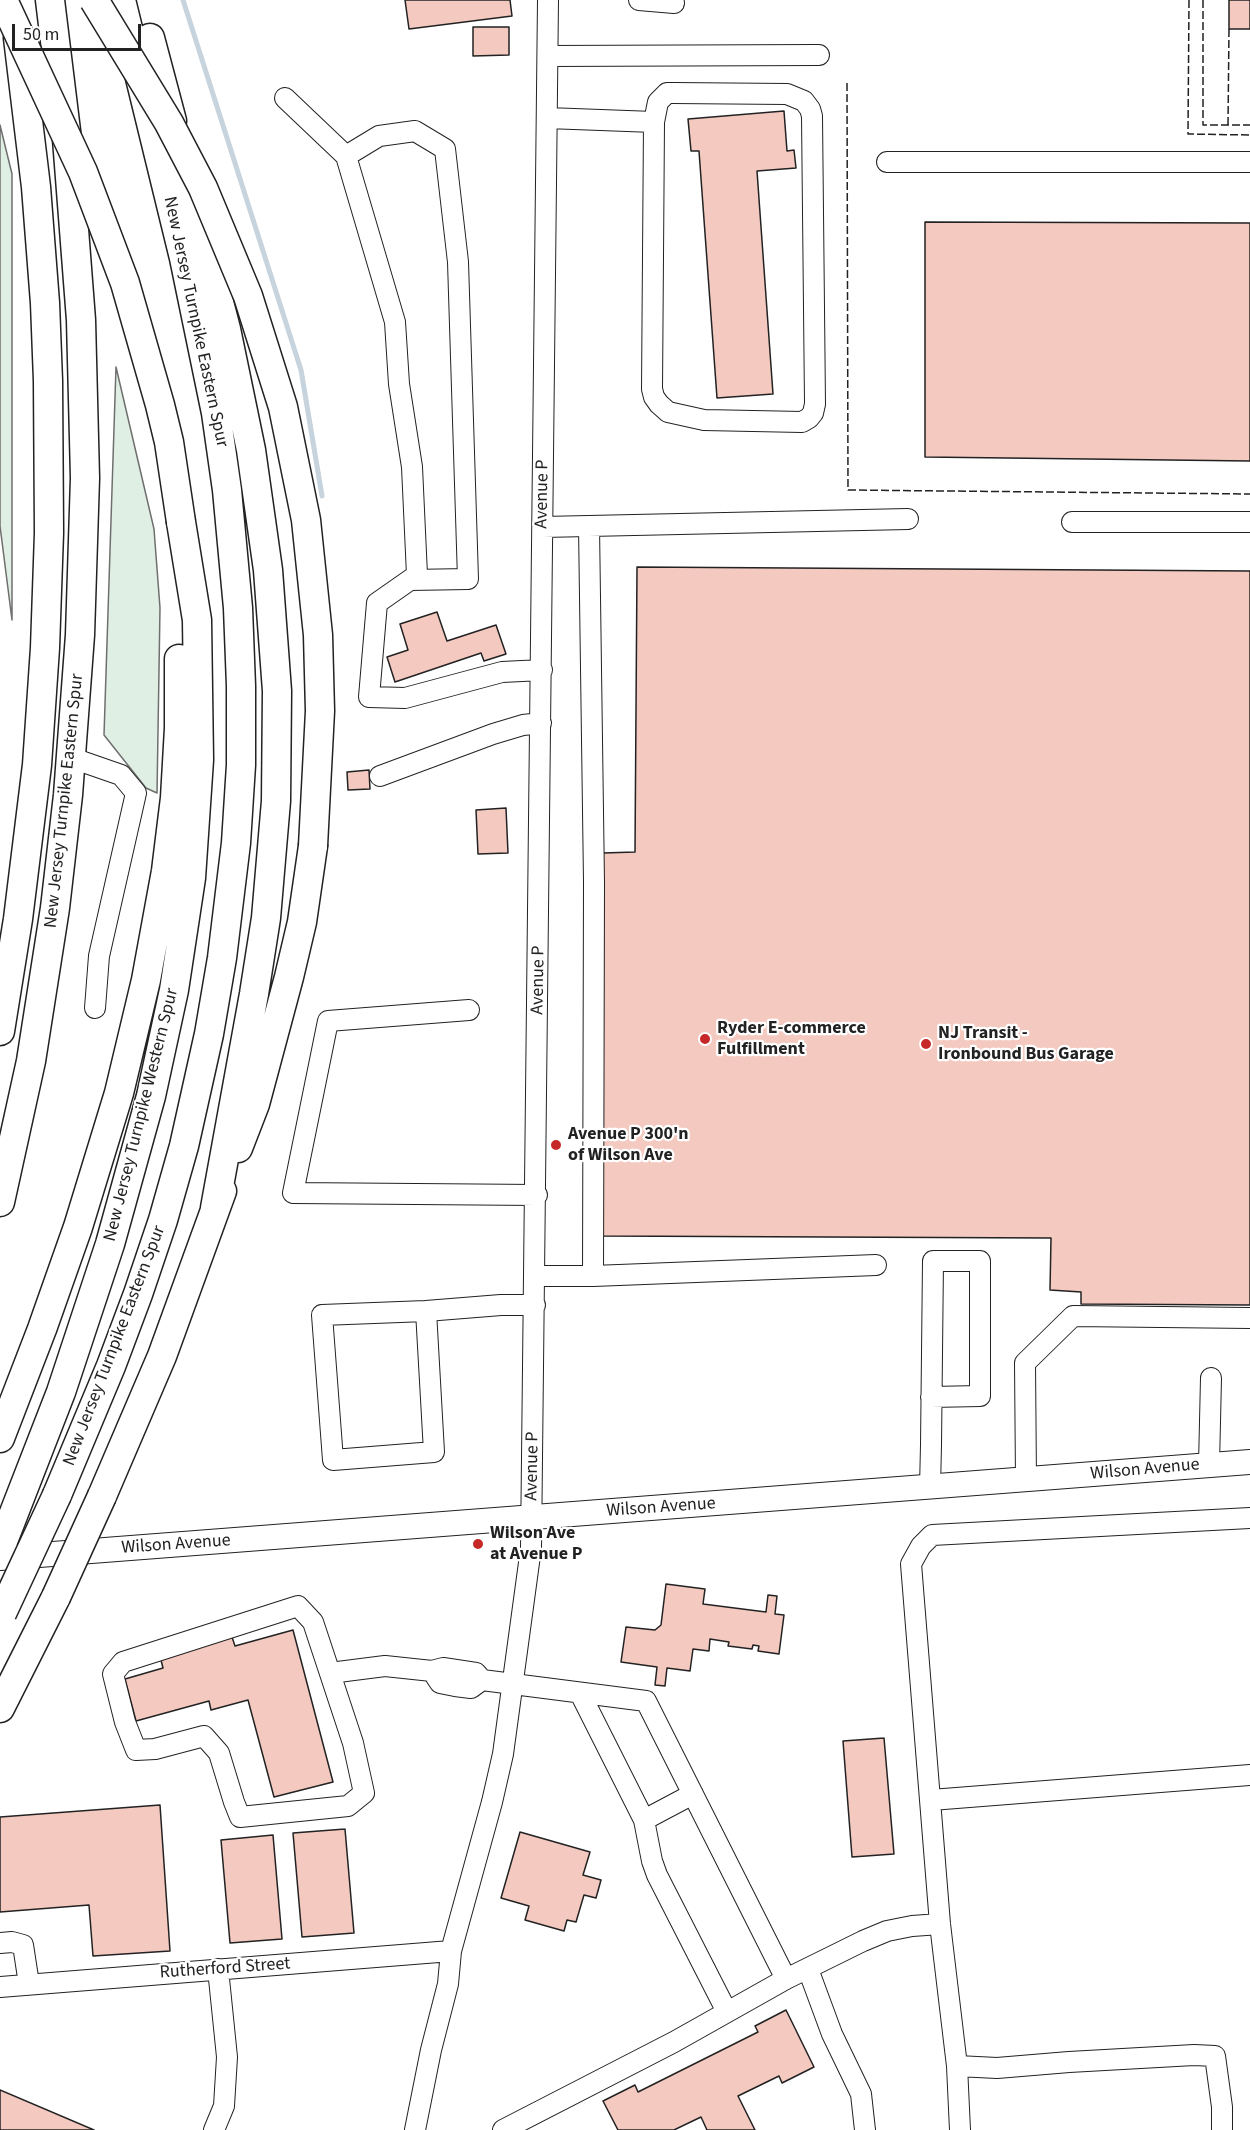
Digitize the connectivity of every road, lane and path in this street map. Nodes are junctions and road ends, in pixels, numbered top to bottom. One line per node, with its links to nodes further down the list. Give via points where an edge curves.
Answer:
1 (3, 0): 19 (highway, New Jersey Turnpike Western Spur, bridge, via 82,172 125,283 169,442)
2 (14, 0): 31 (highway, New Jersey Turnpike Eastern Spur, via 42,265 49,524 37,765)
3 (50, 0): 27 (highway, New Jersey Turnpike Eastern Spur, via 68,139 84,396 84,556)
4 (94, 0): 34 (highway, bridge, via 169,123 203,188 249,296 283,407 306,520 317,625 320,711 313,846 302,922 255,1104)
5 (120, 0): 52 (highway, New Jersey Turnpike Eastern Spur, bridge, via 191,286 218,422 238,608 241,765 235,852 209,1034 163,1220 111,1366)
6 (140, 0): 34 (highway, via 240,390 264,530 273,612 278,732 270,877 257,976)
7 (548, 0): 11 (street, Avenue P)
8 (639, 0): 9 (street)
9 (674, 3)
10 (819, 55): 11 (street)
11 (548, 56): 13 (street, Avenue P)
12 (285, 98): 15 (street)
13 (547, 118): 14 (street); 23 (street, Avenue P)
14 (654, 122): 14 (street, via 654,397 668,412 705,420 802,422 813,413 815,404 810,109 804,101 787,94 667,93 658,102)
15 (346, 156): 24 (street, via 395,322 399,384 412,467 417,575); 24 (street, via 379,136 415,131 445,149 458,262 468,579)
16 (887, 162): 17 (street)
17 (1250, 162)
18 (908, 519): 22 (street)
19 (181, 522): 43 (highway, New Jersey Turnpike Western Spur, via 178,761 168,860 153,948 121,1083 78,1227); 50 (highway, New Jersey Turnpike Western Spur, via 197,620 200,686 195,839 181,950 160,1058 118,1218 74,1354)
20 (1072, 522): 21 (street)
21 (1250, 522)
22 (589, 526): 23 (street); 37 (street, via 594,882)
23 (543, 527): 25 (street, Avenue P)
24 (410, 580): 25 (street, via 377,603 369,697 405,698 502,672)
25 (542, 670): 26 (street, Avenue P)
26 (541, 723): 28 (street, via 493,734); 32 (street, Avenue P)
27 (72, 759): 29 (street, via 121,775 135,793 99,956); 33 (highway, New Jersey Turnpike Eastern Spur, via 39,1015)
28 (380, 776)
29 (95, 1008)
30 (469, 1010): 32 (street, via 328,1022 293,1193)
31 (0, 1031)
32 (537, 1195): 36 (street, Avenue P)
33 (0, 1202)
34 (215, 1208): 56 (highway, bridge, via 162,1356 102,1496)
35 (876, 1265): 37 (street)
36 (536, 1276): 37 (street); 38 (street, Avenue P)
37 (593, 1276)
38 (535, 1305): 39 (street); 48 (street, Avenue P)
39 (426, 1311): 39 (street, via 322,1316 333,1460 434,1452)
40 (1250, 1318): 46 (street, via 1073,1316 1025,1363)
41 (1211, 1378): 45 (street)
42 (931, 1397): 42 (street, via 933,1261 980,1261 980,1396); 47 (street)
43 (0, 1438)
44 (1250, 1462): 45 (main road, Wilson Avenue)
45 (1209, 1465): 46 (main road, Wilson Avenue)
46 (1026, 1480): 47 (main road, Wilson Avenue)
47 (930, 1488): 48 (main road, Wilson Avenue)
48 (533, 1518): 51 (main road, Wilson Avenue); 54 (street, Avenue P)
49 (1250, 1518): 59 (street, via 932,1535 911,1564)
50 (0, 1549)
51 (0, 1558)
52 (1, 1615)
53 (330, 1673): 53 (street, via 353,1743 364,1793 348,1806 240,1817 219,1753 204,1736 136,1750 113,1674 123,1662 298,1606 313,1622); 54 (street, via 385,1665 432,1671 440,1683 455,1686 471,1688 482,1680)
54 (514, 1685): 55 (street); 63 (street, Avenue P, via 492,1803)
55 (580, 1693): 58 (street, via 646,1701); 60 (street)
56 (0, 1708)
57 (1250, 1775): 59 (street)
58 (693, 1794): 60 (street); 66 (street)
59 (931, 1800): 61 (street)
60 (644, 1820): 69 (street, via 657,1875)
61 (940, 1924): 65 (street, via 887,1931); 70 (street)
62 (0, 1942): 67 (street, via 23,1945)
63 (451, 1951): 64 (street, Rutherford Street); 72 (street, Avenue P, via 448,1984)
64 (218, 1969): 67 (street, Rutherford Street); 71 (street, via 227,2057 224,2106)
65 (808, 1969): 66 (street); 74 (street, via 832,2034 861,2094)
66 (786, 1979): 69 (street)
67 (29, 1984): 68 (street, Rutherford Street)
68 (0, 1987)
69 (727, 2012): 73 (street)
70 (957, 2066): 75 (street); 76 (street, via 996,2068 1215,2056)
71 (214, 2130)
72 (415, 2130)
73 (503, 2130)
74 (865, 2130)
75 (960, 2130)
76 (1222, 2130)

